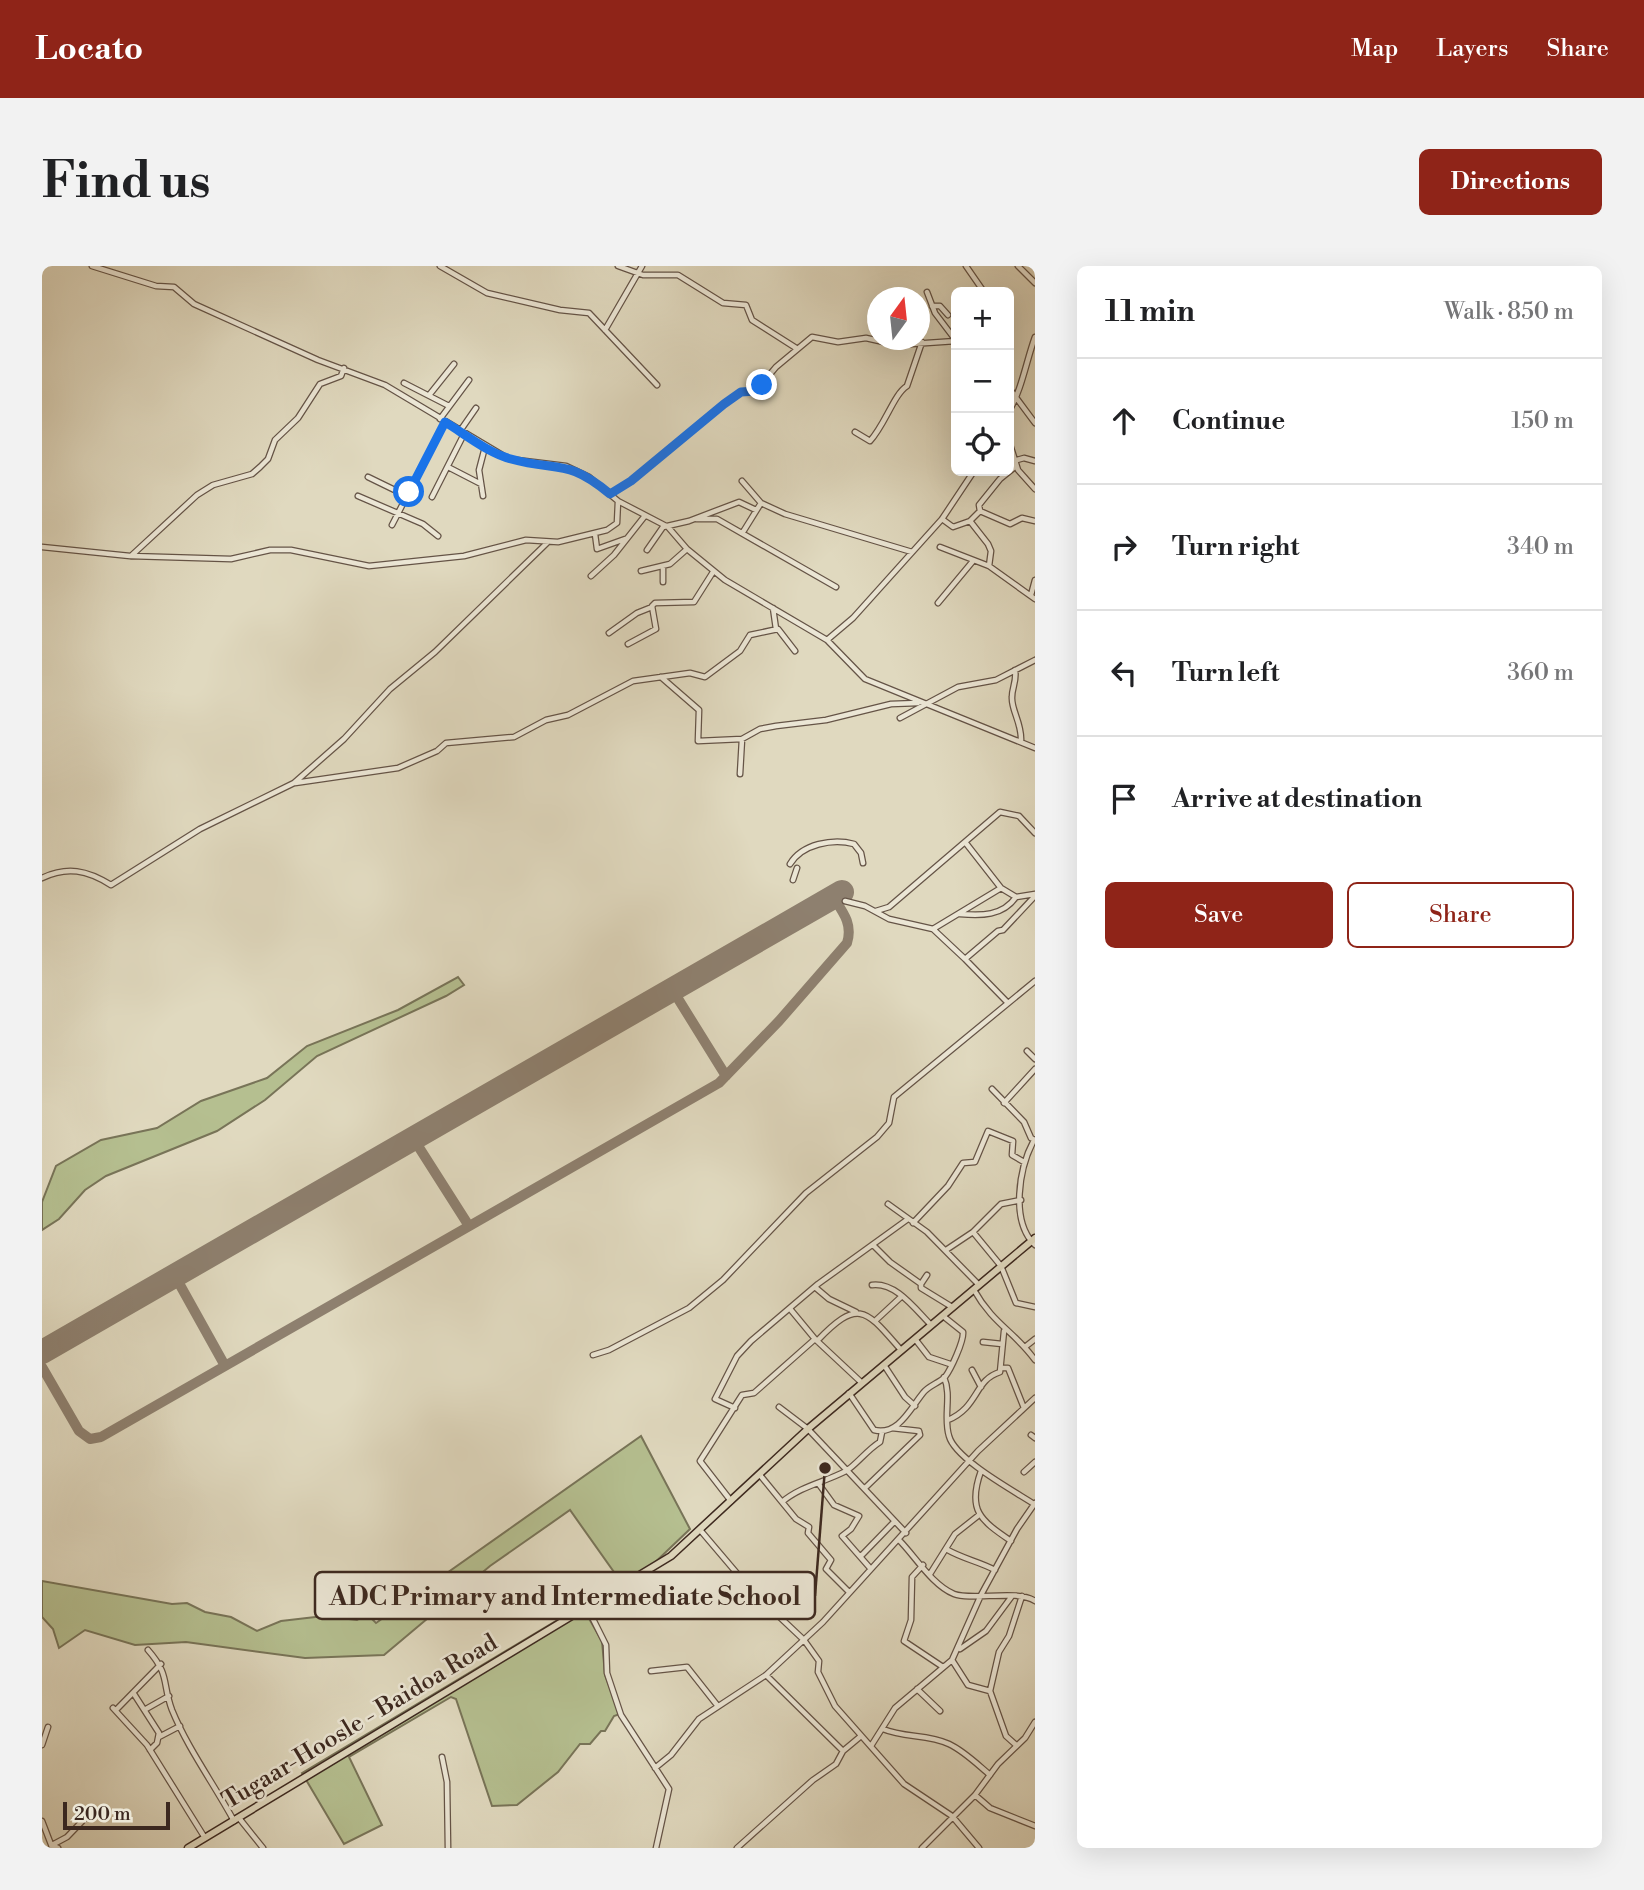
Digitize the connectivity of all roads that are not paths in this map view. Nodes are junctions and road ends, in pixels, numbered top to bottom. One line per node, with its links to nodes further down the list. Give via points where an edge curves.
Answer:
1 (92, 266): 24 (street, via 174,287 194,304)
2 (440, 266): 15 (street, via 487,293 584,311)
3 (618, 266): 9 (street)
4 (642, 266): 9 (street)
5 (663, 266): 8 (street)
6 (966, 266): 11 (street)
7 (1018, 266): 10 (street)
8 (670, 273): 9 (street); 21 (street, via 723,303 747,305 752,320)
9 (639, 274): 15 (street)
10 (1035, 283)
11 (981, 287)
12 (930, 301): 13 (street)
13 (931, 306): 14 (street, via 940,306); 16 (street)
14 (948, 316)
15 (605, 330): 27 (street)
16 (951, 334)
17 (1035, 337): 29 (street)
18 (867, 338): 21 (street, via 838,342 815,337)
19 (951, 340): 20 (street)
20 (930, 342)
21 (796, 348): 46 (street, via 756,391 741,392)
22 (919, 350): 35 (street, via 907,386 900,390 882,427 870,441)
23 (454, 364): 28 (street)
24 (344, 368): 32 (street, via 385,385); 73 (street, via 341,376 320,384 298,418 275,440 260,467 197,495)
25 (470, 380): 30 (street)
26 (404, 383): 28 (street)
27 (657, 385)
28 (430, 394): 30 (street)
29 (1014, 395): 33 (street)
30 (449, 406): 32 (street)
31 (476, 408): 34 (street)
32 (443, 420): 34 (street); 55 (street)
33 (1035, 423)
34 (462, 432): 36 (street); 40 (street)
35 (855, 432)
36 (485, 447): 44 (street, via 480,462); 46 (street, via 509,459 566,466)
37 (1014, 454): 39 (street)
38 (1035, 461): 39 (street, via 1024,458)
39 (1017, 463): 45 (street); 54 (street, via 979,505)
40 (447, 467): 44 (street); 50 (street)
41 (971, 476): 58 (street)
42 (368, 477): 48 (street)
43 (742, 481): 52 (street)
44 (482, 485): 49 (street)
45 (1035, 489)
46 (610, 494): 51 (street)
47 (358, 496): 55 (street)
48 (407, 496)
49 (483, 496)
50 (432, 497)
51 (618, 501): 56 (street); 64 (street, via 617,523)
52 (761, 503): 53 (street); 72 (street, via 826,528)
53 (756, 510): 57 (street, via 739,502); 63 (street)
54 (980, 511): 59 (street); 60 (street, via 1010,524 1021,518)
55 (397, 516): 61 (street); 65 (street, via 423,524)
56 (644, 517): 62 (street); 66 (street)
57 (696, 519): 62 (street); 63 (street, via 717,519)
58 (942, 519): 59 (street, via 953,527); 72 (street)
59 (970, 521): 75 (street, via 991,551)
60 (1035, 521)
61 (392, 525)
62 (668, 527): 70 (street, via 663,527); 71 (street)
63 (743, 532): 82 (street)
64 (595, 534): 66 (street, via 597,549); 67 (street)
65 (438, 537)
66 (628, 538): 79 (street)
67 (547, 543): 73 (street, via 526,540 464,556 369,566 291,550 231,559); 103 (street)
68 (42, 547): 73 (street)
69 (940, 547): 74 (street)
70 (648, 550)
71 (687, 550): 76 (street); 78 (street)
72 (912, 552): 89 (street)
73 (130, 556)
74 (973, 561): 75 (street); 84 (street)
75 (989, 566): 83 (street)
76 (664, 567): 77 (street); 81 (street)
77 (641, 571)
78 (713, 572): 85 (street, via 694,602 655,603); 86 (street)
79 (591, 576)
80 (1035, 580): 83 (street)
81 (663, 582)
82 (836, 587)
83 (1033, 597)
84 (938, 603)
85 (652, 607): 88 (street); 90 (street, via 656,629)
86 (772, 607): 87 (street); 89 (street)
87 (776, 629): 91 (street); 94 (street, via 750,635 740,651 705,677 690,673)
88 (609, 633)
89 (827, 640): 95 (street, via 865,679)
90 (628, 644)
91 (795, 651)
92 (1035, 660): 93 (street)
93 (1015, 670): 95 (street, via 996,680 958,687); 99 (street, via 1017,682 1011,700 1021,724)
94 (661, 677): 98 (street, via 699,710 698,741); 103 (street, via 615,688 568,715 546,720 514,737 446,743 398,768)
95 (923, 704): 96 (street); 98 (street, via 891,704 826,720 776,726); 99 (street)
96 (900, 718)
97 (742, 737): 98 (street); 100 (street); 102 (street)
98 (733, 741)
99 (1021, 741): 101 (street)
100 (700, 742)
101 (1035, 748)
102 (740, 774)
103 (294, 783): 109 (street, via 200,829 111,885 70,869)
104 (1035, 833): 105 (street, via 1019,816 1000,812)
105 (965, 842): 111 (street); 115 (street, via 889,907)
106 (863, 863): 107 (street, via 854,844 831,840 795,856)
107 (790, 864)
108 (797, 868): 110 (street)
109 (42, 878)
110 (793, 880)
111 (1001, 888): 113 (street); 116 (street)
112 (1035, 895): 113 (street); 118 (street, via 1003,930)
113 (1016, 897): 116 (street, via 1009,907 995,912)
114 (845, 901): 115 (street)
115 (875, 912): 117 (street)
116 (959, 914): 117 (street)
117 (933, 929): 118 (street)
118 (965, 959): 120 (street)
119 (1035, 981): 120 (street)
120 (1008, 1003): 157 (street, via 894,1097 889,1123 877,1137 806,1193 700,1300)
121 (1027, 1051): 122 (street)
122 (1035, 1059)
123 (1035, 1069): 125 (street)
124 (992, 1089): 125 (street)
125 (1004, 1103): 126 (street, via 1024,1122)
126 (1034, 1140): 127 (street)
127 (1024, 1162): 128 (street); 130 (street, via 1012,1155 1013,1141 988,1131 975,1162 963,1163 948,1186)
128 (1021, 1200): 131 (street, via 1001,1204); 132 (street, via 1021,1227)
129 (888, 1204): 130 (street)
130 (911, 1221): 133 (street); 134 (street)
131 (973, 1232): 134 (street); 135 (street)
132 (1034, 1242): 135 (main road, Tugaar-Hoosle - Baidoa Road)
133 (873, 1245): 137 (street); 139 (street)
134 (946, 1250): 140 (street)
135 (1001, 1266): 140 (main road, Tugaar-Hoosle - Baidoa Road); 143 (street, via 1016,1303)
136 (927, 1275): 137 (street)
137 (921, 1283): 142 (street, via 921,1288)
138 (872, 1286): 141 (street, via 890,1288)
139 (816, 1287): 144 (street); 145 (street)
140 (976, 1287): 142 (main road, Tugaar-Hoosle - Baidoa Road); 149 (street, via 984,1307)
141 (902, 1296): 147 (street); 148 (street)
142 (952, 1307): 146 (main road, Tugaar-Hoosle - Baidoa Road)
143 (1035, 1307)
144 (791, 1310): 152 (street); 171 (street, via 740,1352 732,1365 715,1399)
145 (856, 1312): 147 (street); 152 (street, via 839,1319)
146 (942, 1315): 148 (main road, Tugaar-Hoosle - Baidoa Road); 160 (street, via 964,1336)
147 (875, 1321): 156 (street)
148 (931, 1325): 150 (main road, Tugaar-Hoosle - Baidoa Road)
149 (1004, 1331): 154 (street); 155 (street)
150 (915, 1339): 156 (main road, Tugaar-Hoosle - Baidoa Road); 160 (street, via 929,1357)
151 (1035, 1339): 155 (street)
152 (816, 1340): 164 (street); 171 (street, via 754,1393 742,1395)
153 (983, 1342): 154 (street)
154 (1002, 1344): 161 (street)
155 (1025, 1347): 158 (street)
156 (901, 1350): 159 (main road, Tugaar-Hoosle - Baidoa Road)
157 (593, 1355)
158 (1035, 1360)
159 (884, 1364): 164 (main road, Tugaar-Hoosle - Baidoa Road); 169 (street)
160 (950, 1364): 163 (street)
161 (1001, 1368): 165 (street); 172 (street, via 1008,1368)
162 (972, 1370): 165 (street)
163 (944, 1377): 169 (street, via 922,1394); 174 (street)
164 (862, 1383): 166 (main road, Tugaar-Hoosle - Baidoa Road)
165 (981, 1387): 174 (street, via 962,1415)
166 (849, 1394): 176 (main road, Tugaar-Hoosle - Baidoa Road); 177 (street, via 874,1430)
167 (1035, 1398): 168 (street)
168 (1029, 1403): 172 (street); 173 (street)
169 (915, 1406): 175 (street)
170 (779, 1407): 176 (street)
171 (735, 1408): 186 (street, via 722,1421 699,1462)
172 (1024, 1408): 178 (street)
173 (1035, 1410)
174 (948, 1420): 178 (street, via 952,1443)
175 (892, 1428): 177 (street); 185 (street, via 919,1431 920,1435)
176 (808, 1429): 180 (street); 183 (main road, Tugaar-Hoosle - Baidoa Road)
177 (882, 1432): 180 (street, via 880,1442)
178 (970, 1461): 181 (street); 192 (street)
179 (1035, 1462): 182 (street)
180 (847, 1471): 184 (street); 185 (street)
181 (981, 1471): 188 (street); 189 (street, via 974,1502)
182 (1024, 1472)
183 (760, 1475): 186 (main road, Tugaar-Hoosle - Baidoa Road); 187 (street)
184 (818, 1482): 187 (street); 196 (street, via 834,1504 859,1516 842,1536)
185 (865, 1488): 190 (street)
186 (731, 1502): 191 (main road, Tugaar-Hoosle - Baidoa Road)
187 (782, 1502): 201 (street, via 796,1520 809,1527 808,1533 831,1560 826,1569)
188 (1035, 1504): 194 (street)
189 (979, 1515): 194 (street); 195 (street, via 955,1534)
190 (894, 1522): 192 (street); 196 (street)
191 (701, 1531): 206 (main road, Tugaar-Hoosle - Baidoa Road, via 671,1556); 207 (street, via 752,1591)
192 (906, 1533): 193 (street)
193 (899, 1540): 197 (street); 198 (street)
194 (1011, 1541): 199 (street)
195 (946, 1549): 199 (street); 200 (street)
196 (861, 1556): 198 (street)
197 (923, 1565): 200 (street); 212 (street, via 912,1577 911,1620 904,1642)
198 (870, 1568): 201 (street)
199 (995, 1570): 202 (street)
200 (930, 1574): 202 (street, via 956,1595)
201 (849, 1591): 207 (street)
202 (981, 1595): 203 (street); 208 (street)
203 (1012, 1596): 204 (street); 208 (street, via 986,1631)
204 (1022, 1596): 205 (street); 216 (street, via 999,1652)
205 (1035, 1601)
206 (587, 1607): 234 (street, via 606,1645 607,1674 621,1715); 239 (main road, Tugaar-Hoosle - Baidoa Road)
207 (804, 1640): 214 (street); 226 (street, via 819,1661 818,1672 835,1706)
208 (960, 1649): 210 (street)
209 (148, 1650): 211 (street)
210 (953, 1660): 212 (street); 216 (street, via 968,1685)
211 (161, 1664): 217 (street); 218 (street)
212 (943, 1667): 215 (street)
213 (651, 1671): 219 (street, via 687,1667)
214 (766, 1675): 219 (street); 232 (street)
215 (917, 1689): 221 (street); 225 (street, via 895,1707)
216 (990, 1691): 229 (street, via 1006,1736)
217 (134, 1694): 220 (street); 231 (street, via 115,1709)
218 (169, 1696): 220 (street); 223 (street)
219 (717, 1705): 234 (street)
220 (146, 1709): 227 (street)
221 (940, 1712)
222 (1035, 1722): 229 (street)
223 (180, 1726): 227 (street); 239 (street)
224 (48, 1727): 228 (street)
225 (883, 1729): 230 (street); 235 (street, via 949,1744)
226 (861, 1736): 230 (street); 232 (street)
227 (159, 1737): 231 (street)
228 (42, 1745)
229 (1016, 1745): 235 (street)
230 (871, 1746): 238 (street, via 904,1783)
231 (150, 1750): 242 (street)
232 (843, 1751): 250 (street, via 836,1764)
233 (442, 1757): 248 (street)
234 (655, 1768): 244 (street, via 669,1795)
235 (990, 1775): 236 (street)
236 (975, 1795): 238 (street); 241 (street, via 998,1813)
237 (94, 1809): 243 (street)
238 (952, 1816): 251 (street); 252 (street)
239 (237, 1819): 242 (main road, Tugaar-Hoosle - Baidoa Road); 247 (street)
240 (42, 1821): 243 (street)
241 (1035, 1826)
242 (205, 1838): 246 (main road, Tugaar-Hoosle - Baidoa Road)
243 (52, 1847): 245 (street)
244 (656, 1847): 249 (street)
245 (58, 1848)
246 (188, 1848)
247 (264, 1848)
248 (448, 1848)
249 (649, 1848)
250 (737, 1848)
251 (922, 1848)
252 (979, 1848)

